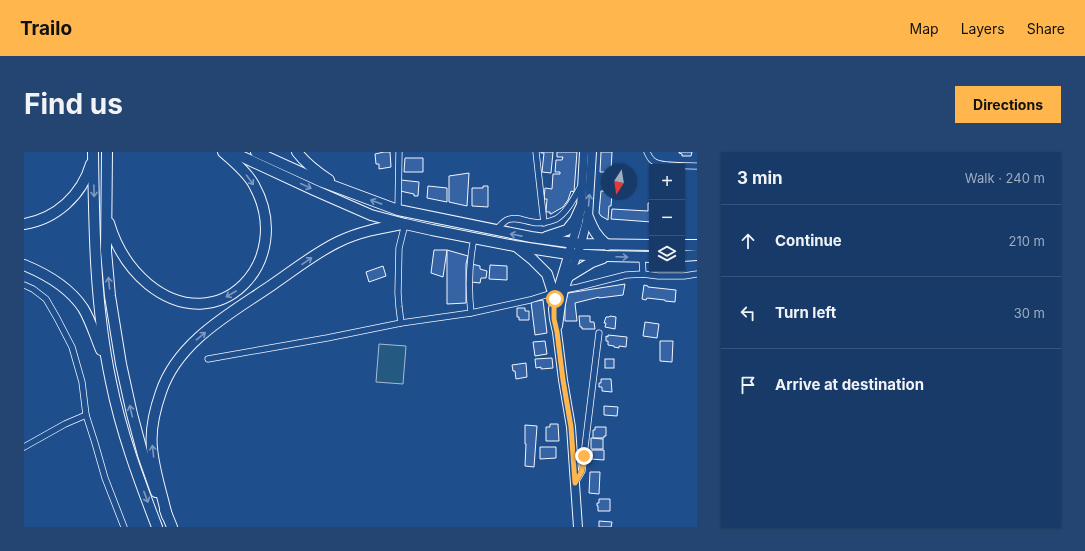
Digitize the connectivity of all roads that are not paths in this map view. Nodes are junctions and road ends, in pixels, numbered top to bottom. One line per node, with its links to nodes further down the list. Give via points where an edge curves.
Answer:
1 (93, 152): 20 (highway, via 83,182 69,202 52,215); 48 (highway, one-way to 48, via 96,269)
2 (107, 152): 16 (highway)
3 (223, 152): 16 (highway, one-way to 16, via 253,184 261,202 266,230 264,249 255,271 245,284 225,297 202,303 186,303 171,298 151,286 131,267 121,252)
4 (232, 152): 21 (highway, one-way to 21, via 371,215)
5 (256, 152): 14 (highway, via 320,182)
6 (297, 152): 14 (highway, via 312,168)
7 (398, 152): 17 (street)
8 (536, 152): 19 (street)
9 (584, 152): 13 (main road)
10 (592, 152): 18 (main road, one-way to 10)
11 (648, 152): 12 (street, via 654,162)
12 (697, 166)
13 (583, 184): 15 (main road); 19 (street, via 562,214)
14 (346, 191): 17 (highway, one-way to 14)
15 (581, 206): 24 (highway, via 567,230); 25 (main road)
16 (106, 210): 52 (highway, one-way to 16, via 143,455 121,364 110,296)
17 (398, 210): 22 (highway)
18 (588, 217): 25 (main road); 26 (highway, via 595,232)
19 (544, 223): 22 (street, via 506,220)
20 (24, 224)
21 (405, 224): 23 (highway); 44 (street, via 399,248 398,293); 52 (highway, one-way to 21, via 152,437 161,390 178,360 193,342 211,327 326,248 357,234)
22 (496, 231): 24 (highway, one-way to 22)
23 (474, 238): 30 (highway); 43 (street, via 469,283)
24 (542, 239): 25 (highway)
25 (577, 243): 26 (highway); 31 (main road)
26 (607, 245): 27 (highway)
27 (649, 245)
28 (685, 245): 29 (highway)
29 (697, 245)
30 (515, 246): 31 (highway); 42 (highway, via 547,274)
31 (573, 254): 33 (highway); 39 (main road); 42 (main road)
32 (697, 255): 34 (highway)
33 (607, 256): 35 (highway, one-way to 35); 39 (highway)
34 (685, 256)
35 (647, 257): 37 (street)
36 (24, 265): 48 (highway, via 53,279 82,307)
37 (643, 274): 38 (street); 41 (street, via 626,274)
38 (697, 274)
39 (570, 276): 41 (main road)
40 (24, 285): 49 (street, via 46,298 67,336 82,382)
41 (564, 290): 45 (main road)
42 (554, 296): 43 (street); 45 (main road)
43 (471, 313): 44 (street)
44 (401, 323): 47 (street)
45 (557, 332): 51 (main road, via 571,427)
46 (599, 333): 51 (street, via 582,471)
47 (208, 359)
48 (108, 367): 54 (highway, one-way to 54, via 126,439)
49 (86, 415): 50 (street); 53 (street, via 105,478)
50 (24, 448)
51 (575, 483): 56 (main road)
52 (167, 516): 55 (highway)
53 (124, 527)
54 (158, 527)
55 (172, 527)
56 (578, 527)

